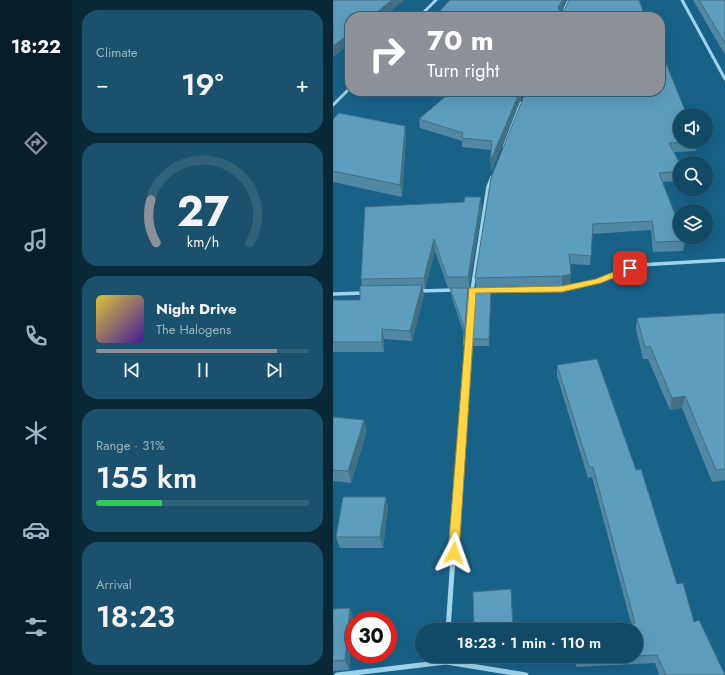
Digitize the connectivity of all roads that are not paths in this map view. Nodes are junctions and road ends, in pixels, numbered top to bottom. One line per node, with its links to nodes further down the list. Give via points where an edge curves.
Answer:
1 (436, 0): 4 (street)
2 (573, 0): 5 (street, via 568,2)
3 (682, 0): 6 (street)
4 (424, 12)
5 (563, 12)
6 (725, 79)
7 (345, 93): 9 (street)
8 (524, 98): 10 (street)
9 (333, 105)
10 (501, 152)
11 (494, 173): 15 (street, via 488,187)
12 (725, 260): 15 (street, via 639,265 598,281 562,289)
13 (457, 290): 16 (street)
14 (465, 290): 15 (street)
15 (472, 290): 19 (street)
16 (410, 292)
17 (372, 293): 18 (street)
18 (333, 294)
19 (448, 623)
20 (419, 663): 22 (street)
21 (466, 663): 23 (street)
22 (337, 675)
23 (525, 675)

